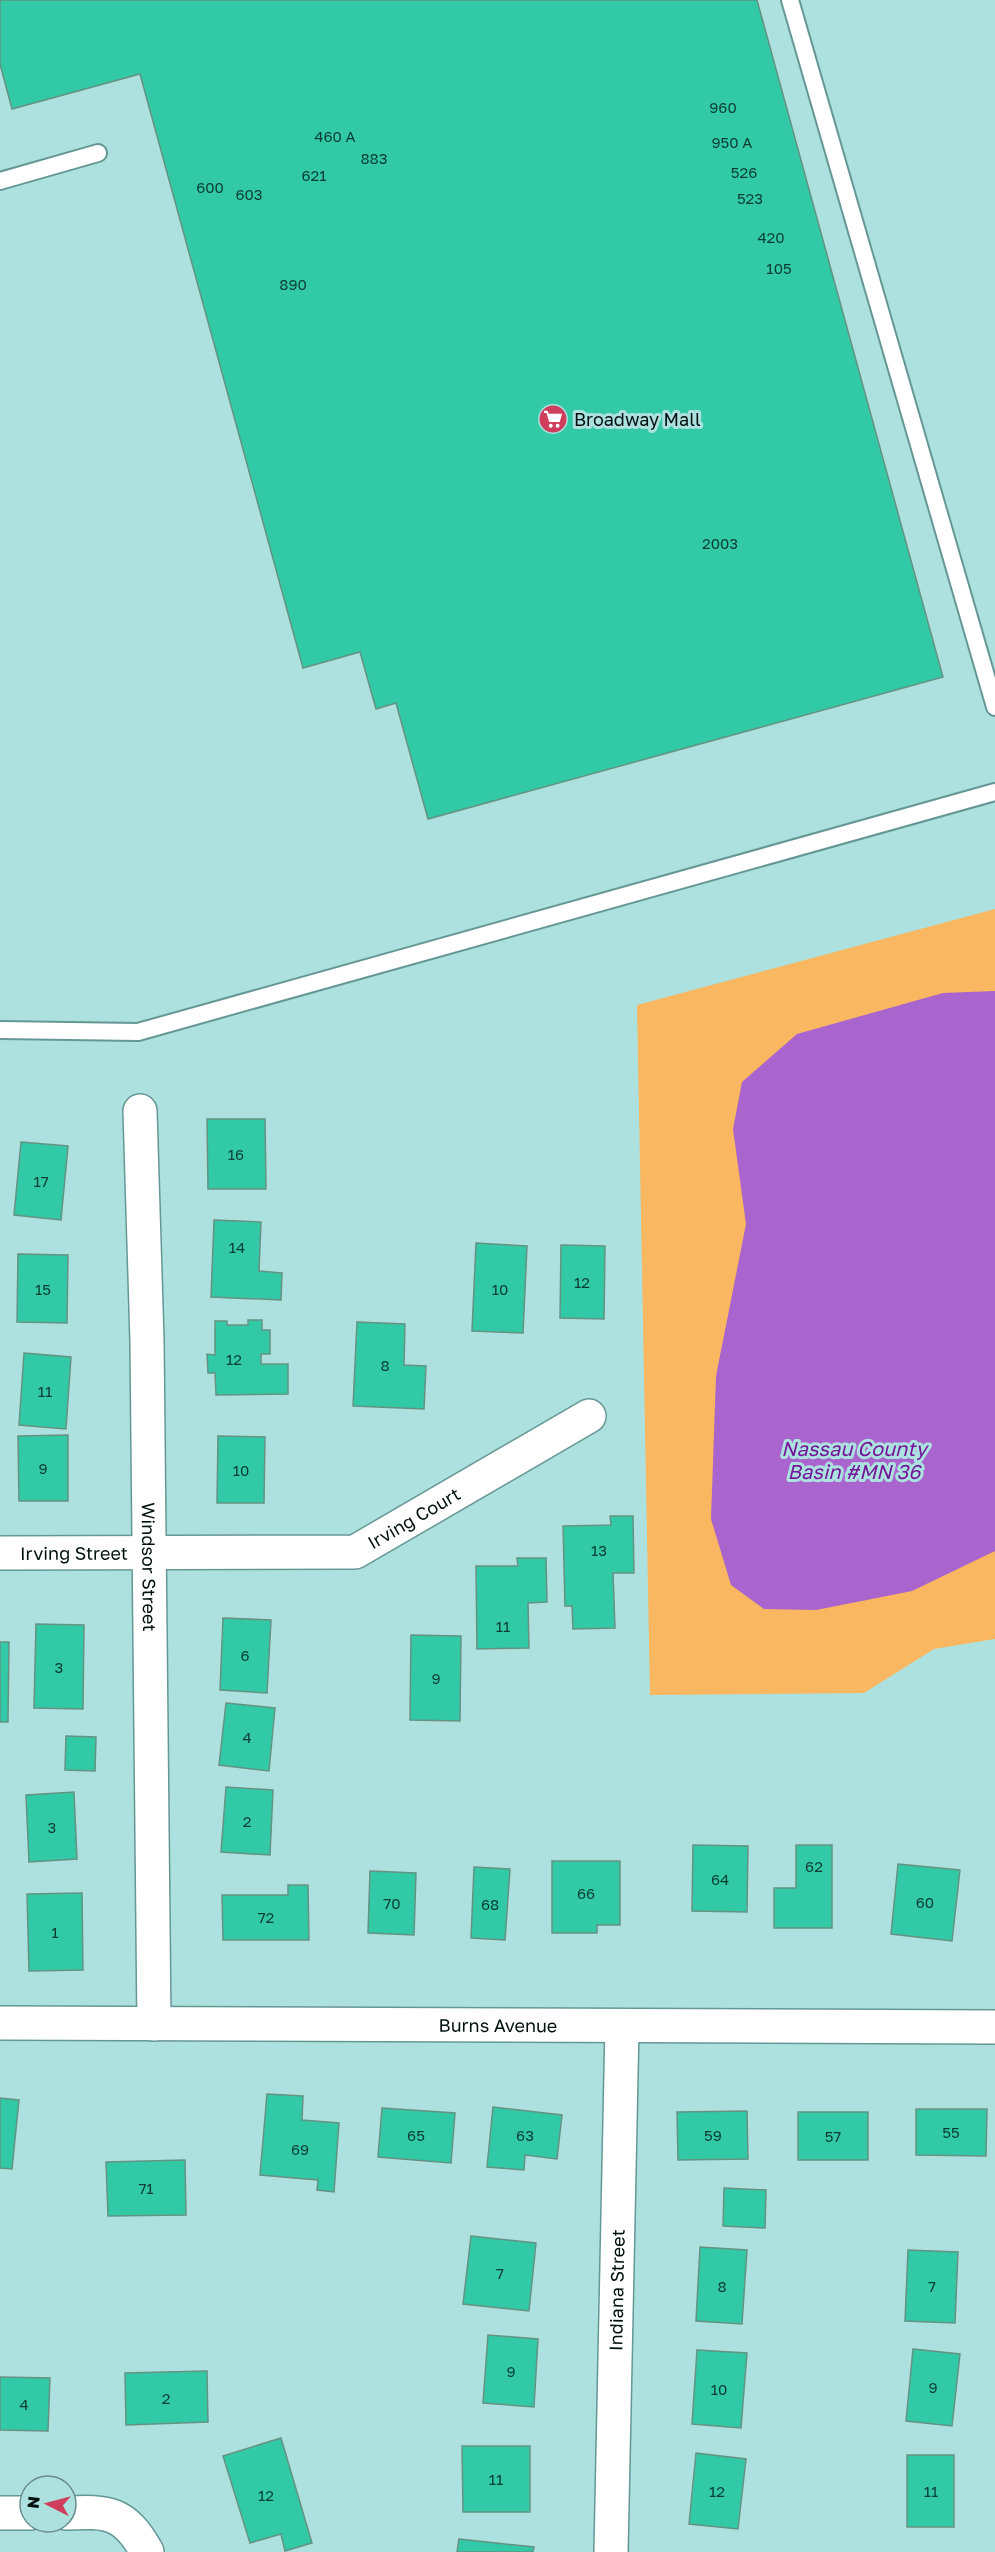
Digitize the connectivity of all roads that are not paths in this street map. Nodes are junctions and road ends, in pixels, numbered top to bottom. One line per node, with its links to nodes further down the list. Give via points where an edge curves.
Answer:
1 (790, 0): 4 (lane)
2 (98, 153): 3 (lane)
3 (0, 181)
4 (995, 707)
5 (995, 792): 6 (lane, via 138,1032)
6 (0, 1030)
7 (140, 1111): 10 (street, Windsor Street)
8 (589, 1416): 10 (street, Irving Court, via 354,1552)
9 (0, 1553): 10 (street, Irving Street)
10 (148, 1553): 12 (street, Windsor Street)
11 (0, 2023): 12 (street, Burns Avenue)
12 (154, 2024): 13 (street, Burns Avenue)
13 (622, 2026): 14 (street, Burns Avenue); 19 (street, Indiana Street)
14 (995, 2027)
15 (78, 2512): 18 (street, via 102,2511 123,2522 139,2537)
16 (0, 2513): 17 (street)
17 (18, 2513)
18 (147, 2552)
19 (611, 2552)

